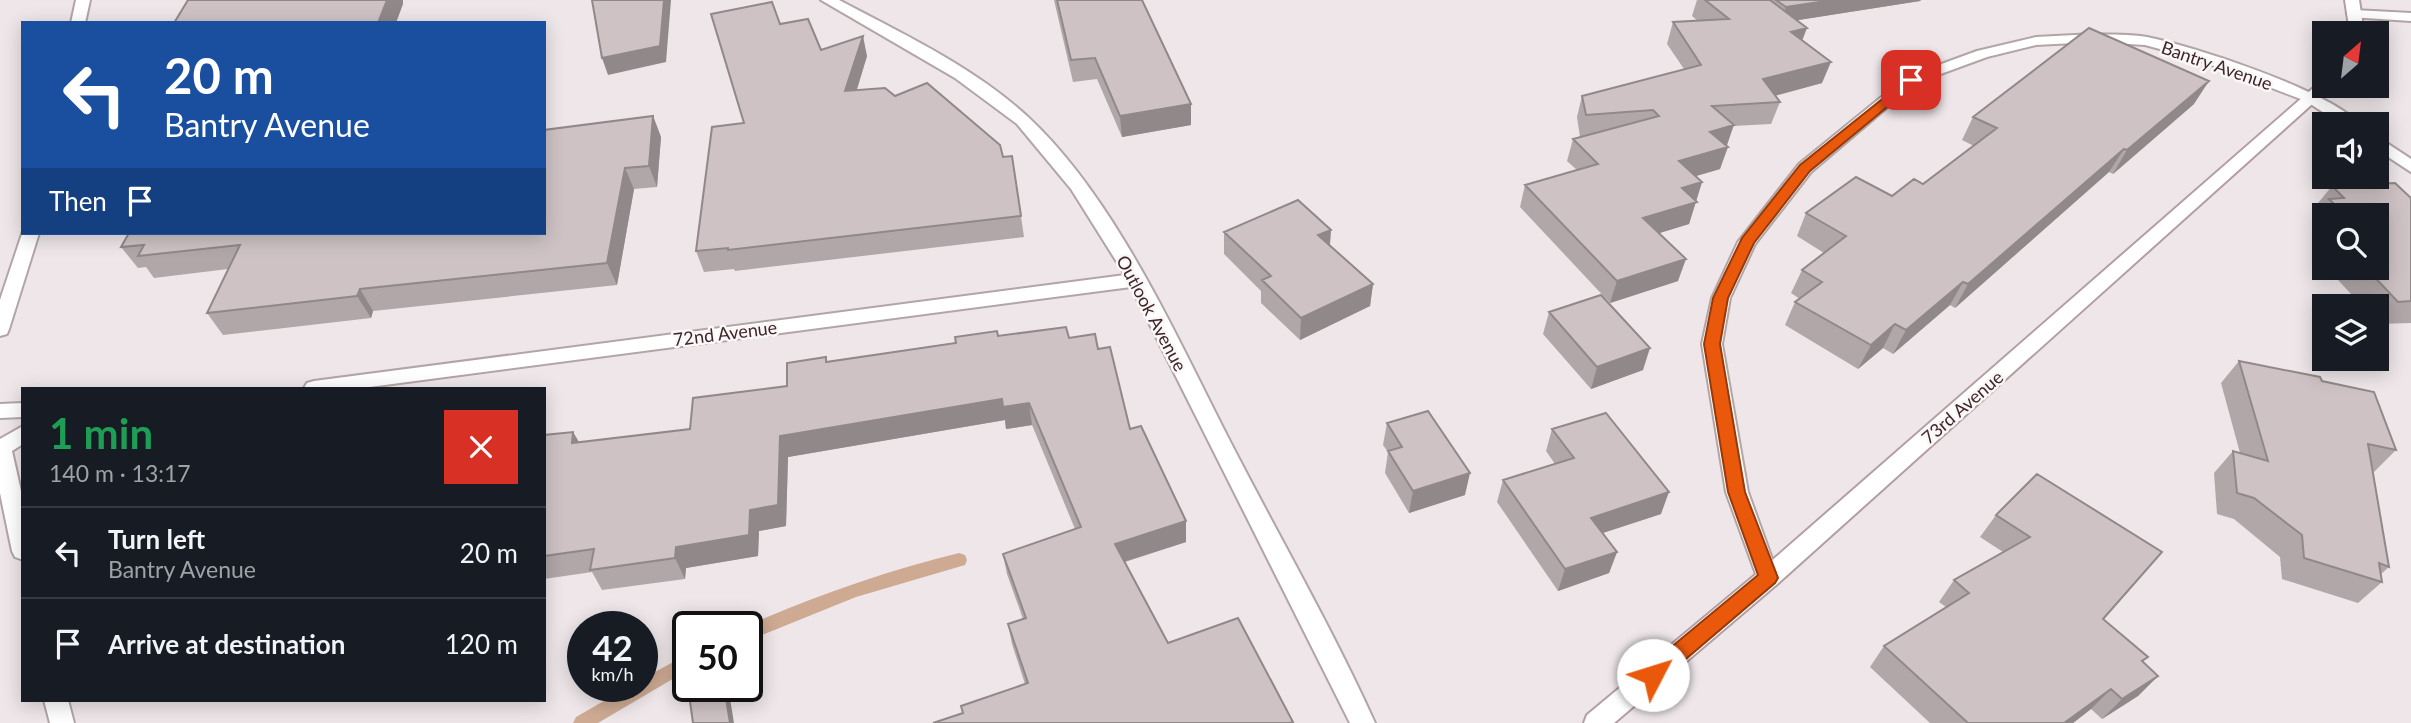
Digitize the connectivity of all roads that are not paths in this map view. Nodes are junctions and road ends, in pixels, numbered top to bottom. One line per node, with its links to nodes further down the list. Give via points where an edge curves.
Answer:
1 (83, 0): 5 (street)
2 (828, 0): 13 (street, Outlook Avenue, via 1003,104 1049,150)
3 (2353, 7): 4 (street)
4 (2411, 17)
5 (78, 21)
6 (2312, 90): 21 (street, Bantry Avenue, via 2145,41 2094,37 2036,41 1982,54 1911,80 1805,168 1748,242 1721,298 1712,344 1737,492)
7 (2312, 96): 21 (street, 73rd Avenue)
8 (2323, 98): 9 (street, Bantry Avenue)
9 (2338, 112)
10 (2389, 151): 11 (street)
11 (2411, 167)
12 (29, 235): 14 (street)
13 (1137, 280): 15 (street, 72nd Avenue); 24 (street, Outlook Avenue)
14 (0, 329)
15 (321, 387)
16 (21, 410): 17 (street)
17 (0, 411)
18 (21, 435): 19 (street)
19 (0, 449): 20 (street)
20 (21, 542)
21 (1768, 578): 25 (street, 73rd Avenue)
22 (57, 702): 23 (street)
23 (62, 723)
24 (1363, 723)
25 (1596, 723)

